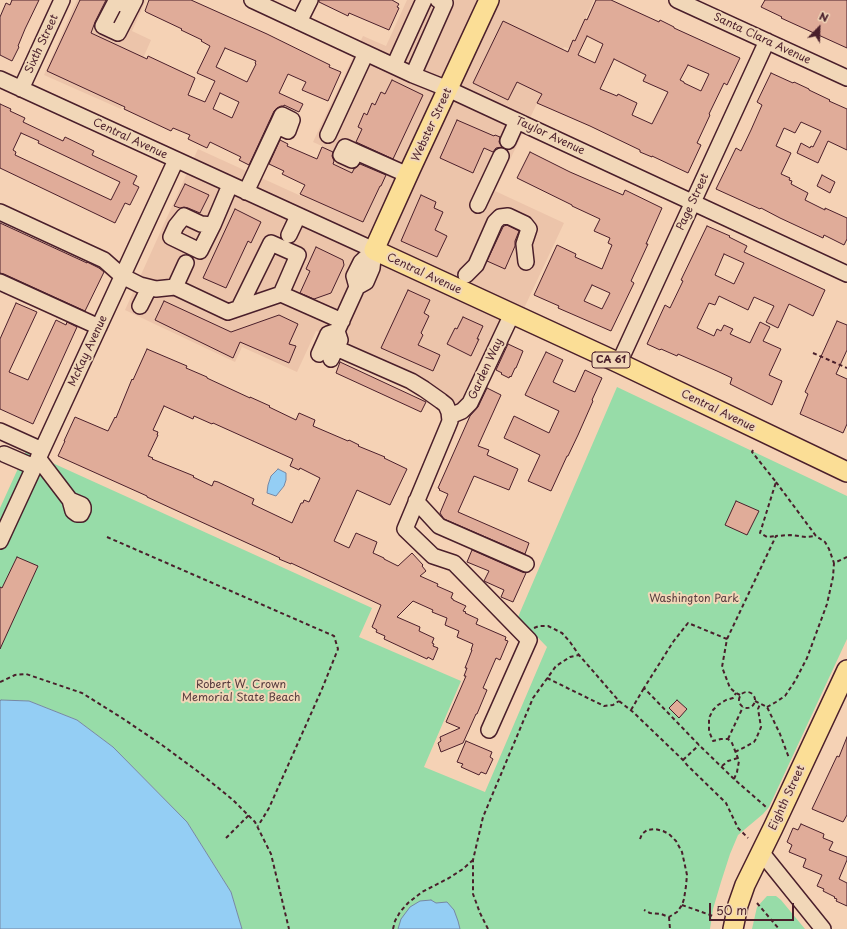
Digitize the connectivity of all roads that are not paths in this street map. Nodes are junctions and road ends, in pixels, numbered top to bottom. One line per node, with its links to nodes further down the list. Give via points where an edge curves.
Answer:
1 (62, 0): 16 (street, Sixth Street)
2 (252, 0): 8 (street, Taylor Avenue)
3 (310, 0): 9 (street)
4 (424, 0): 12 (street)
5 (438, 0): 13 (street, via 445,3)
6 (489, 0): 17 (main road, Webster Street)
7 (677, 0): 10 (street, Santa Clara Avenue)
8 (278, 5): 9 (street, Taylor Avenue)
9 (299, 22): 11 (street, Taylor Avenue)
10 (767, 41): 14 (street, Santa Clara Avenue); 28 (street, Page Street)
11 (366, 53): 12 (street, Taylor Avenue); 20 (street)
12 (394, 66): 13 (street, Taylor Avenue)
13 (413, 75): 17 (street, Taylor Avenue)
14 (847, 78)
15 (0, 79): 16 (street, Central Avenue)
16 (21, 89): 24 (street, Central Avenue)
17 (448, 89): 18 (street, Taylor Avenue); 25 (main road, Webster Street)
18 (517, 121): 21 (street); 28 (street, Taylor Avenue)
19 (277, 126): 27 (street)
20 (328, 135)
21 (508, 141)
22 (356, 152): 25 (street)
23 (501, 156): 29 (street)
24 (176, 160): 26 (street, Central Avenue); 39 (street, McKay Avenue)
25 (408, 175): 34 (main road, Webster Street)
26 (230, 185): 27 (street, Central Avenue); 32 (street)
27 (246, 192): 31 (street, Central Avenue)
28 (693, 202): 37 (street, Taylor Avenue); 49 (street, Page Street)
29 (478, 205)
30 (0, 212): 39 (street, via 104,260)
31 (298, 216): 33 (street); 34 (street, Central Avenue)
32 (213, 225)
33 (286, 241): 43 (street, via 298,254); 45 (street, via 271,243)
34 (374, 250): 46 (main road, Central Avenue / CA 61); 47 (street, Webster Street, via 372,268 366,282 357,287)
35 (526, 262): 38 (street, via 524,244 529,229 526,224 508,216 500,217 495,222 476,265)
36 (186, 264): 41 (street)
37 (847, 274)
38 (466, 275)
39 (122, 276): 42 (street); 48 (street, McKay Avenue)
40 (0, 282): 48 (street)
41 (175, 287): 42 (street); 45 (street, via 228,312)
42 (149, 288): 44 (street)
43 (281, 294): 45 (street); 47 (street)
44 (140, 306)
45 (240, 308)
46 (512, 314): 49 (main road, Central Avenue / CA 61); 50 (street, Garden Way, via 470,403 462,411)
47 (340, 326): 50 (street, Webster Street, via 340,340 329,354 411,381 446,405)
48 (99, 327): 53 (street, McKay Avenue)
49 (619, 363): 54 (main road, Central Avenue / CA 61)
50 (450, 416): 56 (street)
51 (6, 433): 52 (street); 53 (street)
52 (2, 453): 53 (street)
53 (38, 458): 55 (street); 57 (street, McKay Avenue)
54 (847, 472)
55 (70, 500)
56 (416, 501): 58 (street, via 439,526); 60 (street, via 405,529 433,556 454,563 529,640)
57 (0, 541)
58 (526, 564)
59 (847, 670): 61 (main road, Eighth Street)
60 (489, 730)
61 (761, 852): 62 (main road, Eighth Street, via 745,885); 63 (street)
62 (733, 929)
63 (823, 929)

